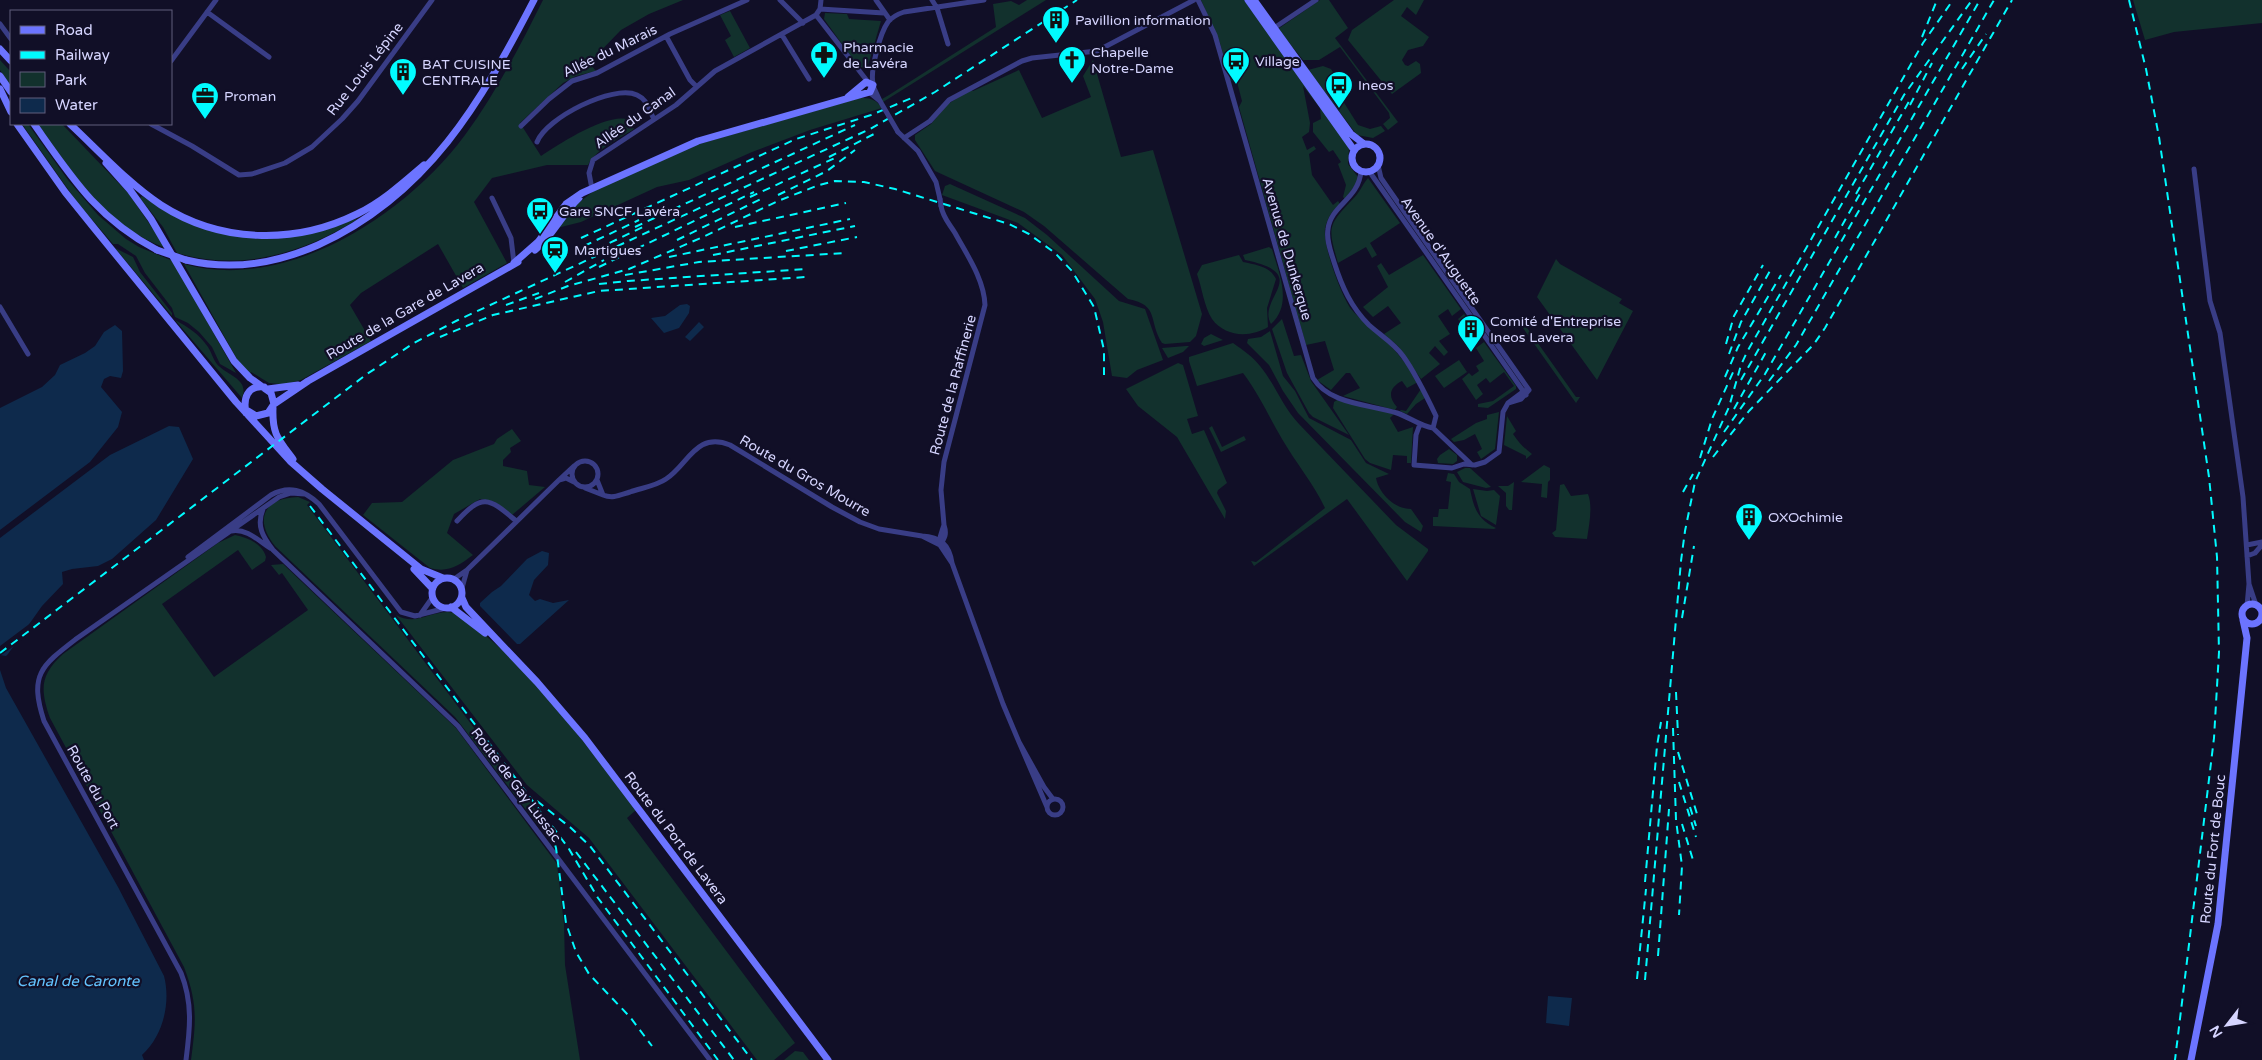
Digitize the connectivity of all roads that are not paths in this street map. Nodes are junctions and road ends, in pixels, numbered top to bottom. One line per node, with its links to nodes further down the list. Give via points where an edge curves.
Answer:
1 (216, 0): 16 (street)
2 (432, 0): 42 (street, Rue Louis Lépine, via 342,119 312,148 285,163 239,175)
3 (534, 0): 48 (street, via 484,93)
4 (747, 0): 24 (street, Allée du Marais)
5 (780, 0): 20 (street)
6 (821, 0): 15 (street)
7 (876, 0): 17 (street)
8 (932, 0): 14 (street)
9 (984, 0): 14 (street)
10 (1196, 0): 45 (street, via 1104,48 1022,61 949,100 930,121); 63 (street, Avenue de Dunkerque, via 1215,36 1310,372 1320,388 1340,398 1395,412)
11 (1248, 0): 49 (street)
12 (1254, 0): 22 (street)
13 (1316, 0): 22 (street)
14 (937, 8): 19 (street, via 901,13); 26 (street)
15 (820, 9): 17 (street); 18 (street)
16 (207, 12): 28 (street); 29 (street)
17 (884, 13): 19 (street)
18 (816, 15): 20 (street, Allée du Canal); 34 (street, Route de la Raffinerie)
19 (890, 20): 34 (street, via 884,28)
20 (803, 22): 23 (street, Allée du Canal)
21 (0, 24): 25 (street)
22 (1274, 28): 47 (street, via 1351,134)
23 (782, 35): 32 (street); 33 (street, Allée du Canal, via 715,71)
24 (666, 36): 33 (street); 43 (street, Allée du Marais, via 597,73 572,80)
25 (10, 38)
26 (948, 44)
27 (0, 49): 30 (street)
28 (269, 58)
29 (172, 60)
30 (10, 61)
31 (0, 76): 36 (street)
32 (809, 79)
33 (696, 86): 38 (street, Allée du Canal, via 676,105)
34 (869, 87): 45 (street, Route de la Raffinerie, bridge); 53 (street, Route de la Gare de Lavera, via 848,97 698,141)
35 (0, 89): 37 (street)
36 (10, 91)
37 (10, 110)
38 (654, 119): 46 (street, via 643,99 632,93 621,93 571,109 542,133); 53 (street, Allée du Canal, via 593,160 589,173)
39 (18, 125): 62 (street, via 65,192)
40 (35, 125): 48 (street, bridge, via 67,170 119,228 157,250 215,265 254,265 279,260 344,232 409,186)
41 (71, 125): 44 (street)
42 (152, 125)
43 (521, 126)
44 (77, 130): 48 (street, via 131,181 161,204 210,228 256,236 306,232 357,214 394,190); 59 (street, via 151,219 234,362)
45 (904, 138): 84 (street, Route de la Raffinerie, bridge, via 914,146 936,182 944,219 954,231 982,285 985,305 944,462 941,490 946,532)
46 (537, 142)
47 (1364, 144): 49 (street); 50 (street, via 1375,147 1379,153)
48 (442, 150)
49 (1354, 150): 52 (street, via 1352,162 1357,169)
50 (1378, 165): 52 (street); 60 (street, Avenue d'Auguette, via 1381,178)
51 (2194, 169): 86 (street, via 2210,301 2220,333)
52 (1365, 171): 60 (street, Avenue d'Auguette); 64 (street, via 1355,192 1335,212 1328,229 1328,241 1344,292 1369,324 1402,354 1420,382 1436,416)
53 (592, 188): 55 (street, Route de la Gare de Lavera, via 569,200 538,242)
54 (492, 198): 55 (street, via 511,238)
55 (514, 263): 58 (street, Route de la Gare de Lavera)
56 (0, 307): 57 (street)
57 (28, 354)
58 (308, 381): 59 (street, Route de la Gare de Lavera, via 292,387); 61 (street, Route de la Gare de Lavera)
59 (266, 388): 61 (street, via 274,398); 62 (street, via 258,387 248,392)
60 (1526, 392): 66 (street, via 1508,403 1498,452 1484,462)
61 (274, 406): 62 (street, via 268,414 261,416); 69 (street, via 272,423 275,434)
62 (246, 410): 69 (street)
63 (1420, 424): 64 (street, Avenue de Dunkerque); 68 (street, via 1414,465)
64 (1433, 428): 65 (street)
65 (1461, 454): 66 (street); 68 (street)
66 (1472, 465): 68 (street)
67 (575, 466): 70 (street); 71 (street, via 586,461 594,464); 72 (street)
68 (1456, 467)
69 (304, 473): 87 (street)
70 (559, 480): 72 (street, Route du Gros Mourre, via 566,478); 79 (street)
71 (597, 480): 73 (street, via 592,486); 75 (street)
72 (574, 482): 73 (street, Route du Gros Mourre)
73 (584, 487): 75 (street, Route du Gros Mourre)
74 (305, 494): 76 (street, Route du Port, via 284,495); 77 (street, Route du Port, via 294,489 281,490); 102 (street, via 319,504 401,612)
75 (604, 495): 84 (street, Route du Gros Mourre, via 615,497 662,481 699,446 719,442 730,445 860,522)
76 (265, 506): 78 (street, Route du Port); 81 (street)
77 (242, 516): 78 (street, Route de Gay Lussac); 91 (street, Route du Port)
78 (246, 520): 81 (street, Route de Gay Lussac); 82 (street, Route du Port); 83 (street, Route de Gay Lussac)
79 (515, 520): 80 (street, via 496,505 482,502 471,506); 90 (street)
80 (457, 521)
81 (260, 526): 88 (street, Route de Gay Lussac)
82 (230, 531): 83 (street, Route de Gay Lussac); 91 (street, Route du Port)
83 (250, 534): 88 (street, Route de Gay Lussac)
84 (940, 542): 107 (street, via 952,563 1002,704)
85 (2262, 543): 86 (street); 89 (street, via 2255,554)
86 (2247, 545): 89 (street)
87 (391, 546): 92 (street, via 421,569); 95 (street)
88 (273, 550): 111 (street, Route de Gay Lussac, via 458,726)
89 (2247, 556): 94 (street)
90 (467, 570): 93 (street); 96 (street)
91 (168, 573): 110 (street, Route du Port, via 46,663 37,684 37,695 44,721 181,973 191,1010)
92 (443, 578): 93 (street); 95 (street)
93 (454, 579): 96 (street)
94 (2249, 584): 99 (street); 100 (street)
95 (432, 588): 97 (street)
96 (462, 588): 98 (street)
97 (432, 598): 101 (street, via 438,605); 102 (street)
98 (462, 598): 101 (street); 106 (street, Route du Port de Lavera)
99 (2256, 605): 100 (street); 104 (street, via 2262,613)
100 (2246, 606): 103 (street, via 2242,611)
101 (448, 608): 102 (street); 106 (street, Route du Port de Lavera)
102 (419, 615)
103 (2244, 620): 104 (street); 105 (street, Route du Fort de Bouc)
104 (2255, 624): 105 (street, Route du Fort de Bouc)
105 (2247, 638): 113 (street, Route du Fort de Bouc, via 2218,924)
106 (494, 639): 112 (street, Route du Port de Lavera, via 537,682 585,738)
107 (1019, 742): 108 (street); 109 (street)
108 (1054, 799): 109 (street); 109 (street, via 1062,804 1061,813 1052,814)
109 (1047, 807)
110 (186, 1060)
111 (710, 1060)
112 (828, 1060)
113 (2191, 1060)

